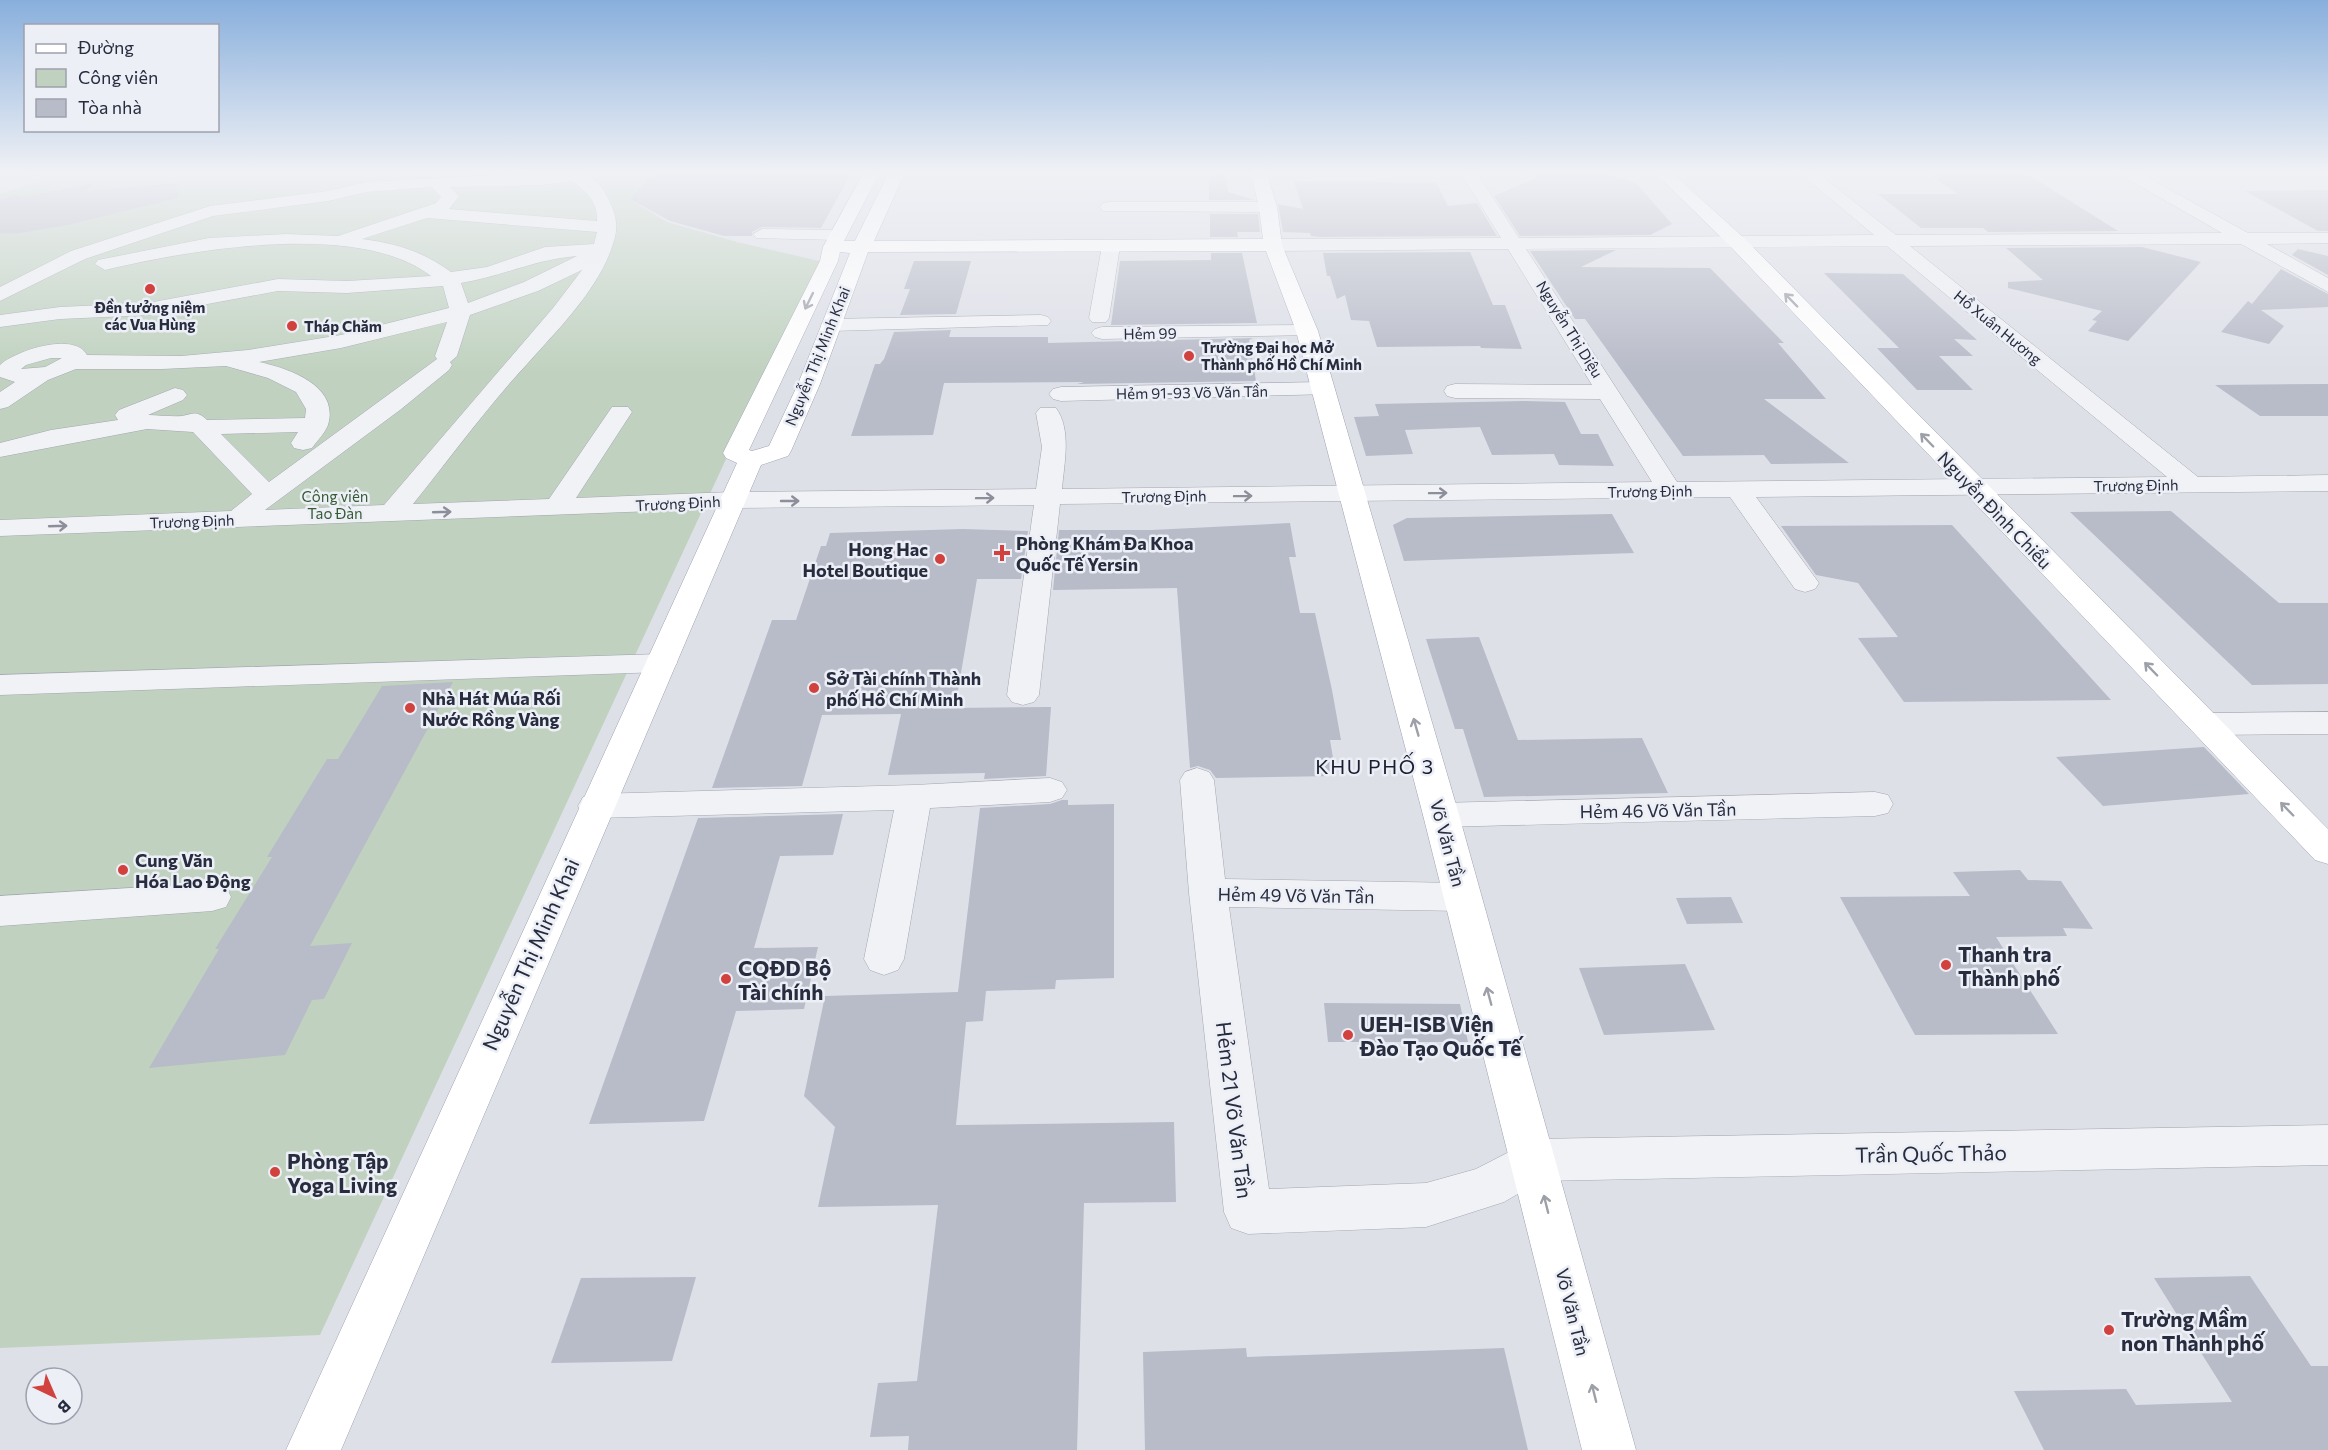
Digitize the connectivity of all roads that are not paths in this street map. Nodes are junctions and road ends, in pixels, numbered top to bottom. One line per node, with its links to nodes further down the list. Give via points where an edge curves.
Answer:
1 (128, 238): 25 (street, via 78,255)
2 (346, 238): 13 (street)
3 (605, 238): 21 (street)
4 (800, 238): 14 (street)
5 (837, 238): 14 (main road, Nguyễn Thị Minh Khai)
6 (866, 238): 20 (main road, Nguyễn Thị Minh Khai)
7 (1273, 238): 18 (main road, Võ Văn Tần)
8 (1512, 238): 17 (street, Nguyễn Thị Diệu)
9 (1732, 238): 16 (main road, Nguyễn Đình Chiểu)
10 (1888, 238): 15 (street, Hồ Xuân Hương)
11 (2328, 238): 12 (street)
12 (2245, 239): 15 (street); 24 (street)
13 (338, 240): 22 (street); 23 (street, via 405,253 431,264); 26 (street, via 252,240 172,250 80,272)
14 (835, 241): 20 (main road); 48 (main road, Nguyễn Thị Minh Khai, one-way to 48, via 829,261 735,453)
15 (1892, 241): 16 (street); 50 (street, Hồ Xuân Hương)
16 (1737, 242): 17 (street); 51 (main road, Nguyễn Đình Chiểu, one-way to 16)
17 (1516, 243): 18 (street); 40 (street, Nguyễn Thị Diệu)
18 (1274, 245): 19 (main road); 32 (main road, Võ Văn Tần)
19 (1111, 246): 20 (main road); 32 (street, Hẻm 99, via 1101,326)
20 (862, 247): 31 (main road, Nguyễn Thị Minh Khai)
21 (602, 249): 23 (street, via 545,253 490,272); 27 (street, via 533,286); 59 (street, via 579,288)
22 (302, 257)
23 (449, 279): 27 (street); 28 (street, via 369,287 282,277 178,304)
24 (2328, 286)
25 (0, 295)
26 (0, 302)
27 (463, 310): 35 (street, via 356,339); 54 (street, via 459,331 444,361 386,411)
28 (118, 311): 29 (street); 33 (street); 33 (street)
29 (0, 321)
30 (1041, 321): 31 (street)
31 (831, 325): 48 (main road, Nguyễn Thị Minh Khai, via 779,451)
32 (1307, 331): 38 (main road, Võ Văn Tần)
33 (73, 348): 34 (street); 36 (street, via 28,356); 37 (street)
34 (174, 361): 35 (street); 41 (street)
35 (215, 361): 44 (street, via 257,368 302,385 315,401)
36 (5, 370): 37 (street, via 22,375)
37 (43, 373): 42 (street)
38 (1323, 389): 55 (main road, Võ Văn Tần); 56 (street, Hẻm 91-93 Võ Văn Tần, via 1055,404 1054,447)
39 (1455, 391): 40 (street)
40 (1609, 392): 53 (street, Nguyễn Thị Diệu)
41 (175, 396): 45 (street, via 183,410); 46 (street, via 112,420)
42 (0, 402)
43 (620, 412): 58 (street)
44 (316, 425): 45 (street); 54 (street)
45 (202, 427): 46 (street, via 176,422 130,424); 54 (street)
46 (32, 442): 47 (street)
47 (0, 450)
48 (751, 460): 57 (main road, Nguyễn Thị Minh Khai)
49 (2328, 483): 50 (street, Trương Định)
50 (2193, 485): 51 (street, Trương Định)
51 (1973, 487): 52 (street, Trương Định); 67 (main road, Nguyễn Đình Chiểu, one-way to 51)
52 (1738, 490): 53 (street, Trương Định); 62 (street)
53 (1670, 491): 55 (street, Trương Định, one-way to 53)
54 (270, 492): 60 (street)
55 (1351, 494): 56 (street, Trương Định, one-way to 55); 73 (main road, Võ Văn Tần, one-way to 55)
56 (1046, 498): 57 (street, Trương Định, one-way to 56); 65 (street)
57 (732, 500): 58 (street, Trương Định); 63 (main road, Nguyễn Thị Minh Khai)
58 (556, 508): 59 (street, Trương Định, one-way to 58)
59 (392, 513): 60 (street, Trương Định)
60 (238, 519): 61 (street, Trương Định, one-way to 60)
61 (0, 528)
62 (1805, 583)
63 (661, 663): 64 (street); 72 (main road, Nguyễn Thị Minh Khai)
64 (0, 684)
65 (1023, 695)
66 (2328, 723): 67 (street)
67 (2204, 724): 74 (main road, Nguyễn Đình Chiểu, one-way to 67)
68 (1197, 780): 75 (street, Hẻm 49 Võ Văn Tần)
69 (1050, 790): 70 (street)
70 (914, 796): 72 (street); 79 (street)
71 (1875, 804): 73 (street, Hẻm 46 Võ Văn Tần)
72 (596, 806): 82 (main road, Nguyễn Thị Minh Khai)
73 (1441, 815): 77 (main road, Võ Văn Tần)
74 (2328, 851)
75 (1208, 893): 77 (street, Hẻm 49 Võ Văn Tần); 81 (street, Hẻm 21 Võ Văn Tần, via 1248,1212 1426,1205 1487,1187)
76 (212, 897): 78 (street)
77 (1462, 897): 81 (main road, Võ Văn Tần, one-way to 77)
78 (0, 911)
79 (884, 959)
80 (2328, 1145): 81 (street, Trần Quốc Thảo)
81 (1534, 1160): 83 (main road, Võ Văn Tần, one-way to 81)
82 (313, 1450)
83 (1609, 1450)

